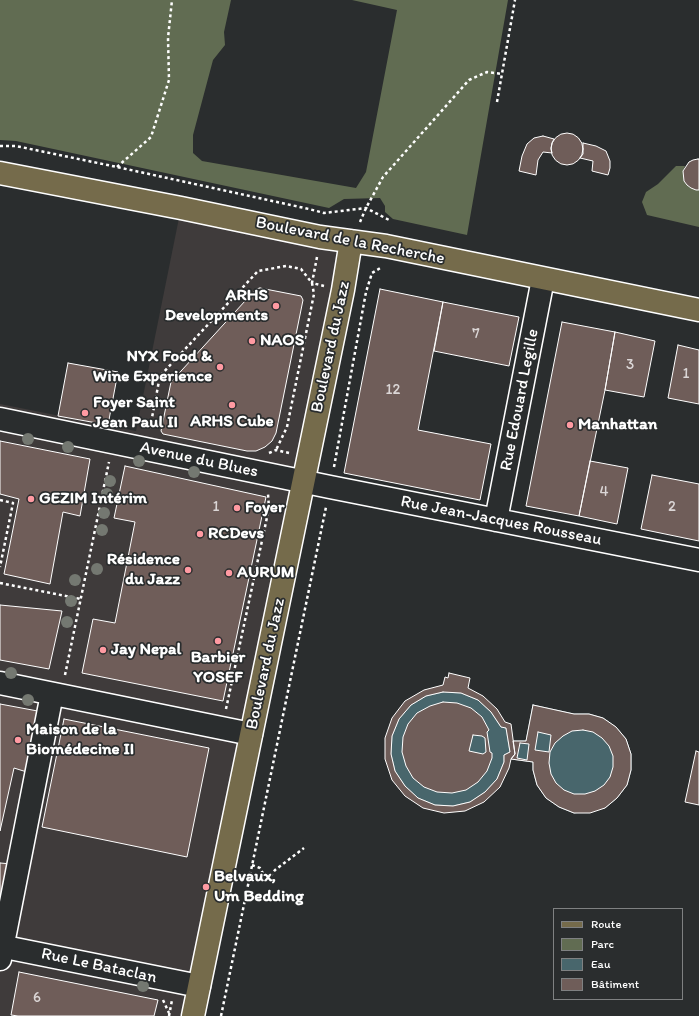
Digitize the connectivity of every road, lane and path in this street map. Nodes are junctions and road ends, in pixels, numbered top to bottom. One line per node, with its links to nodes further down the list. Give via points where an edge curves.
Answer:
1 (172, 0): 6 (path, via 168,38 169,80 151,137)
2 (515, 0): 3 (path)
3 (502, 74): 4 (path); 8 (path, via 487,72 469,80 383,178)
4 (497, 102)
5 (0, 146): 6 (path, via 16,146)
6 (117, 167): 8 (path, via 309,208 324,214)
7 (0, 173): 10 (main road, Boulevard de la Recherche)
8 (366, 208): 9 (path)
9 (391, 221)
10 (351, 241): 12 (main road, Boulevard de la Recherche); 19 (main road, Boulevard du Jazz)
11 (382, 267): 18 (path, via 372,273 366,292)
12 (543, 279): 13 (main road, Boulevard de la Recherche); 23 (street, Rue Edouard Legille)
13 (699, 310)
14 (0, 419): 15 (street, Avenue du Blues)
15 (113, 442): 16 (street, Avenue du Blues); 27 (path)
16 (145, 449): 17 (path, via 160,376 258,271 286,266 301,269 312,283 314,294 287,427); 19 (street, Avenue du Blues)
17 (276, 450)
18 (334, 463)
19 (304, 482): 23 (street, Rue Jean-Jacques Rousseau); 31 (main road, Boulevard du Jazz)
20 (267, 491): 30 (path, via 269,508)
21 (0, 500): 25 (path, via 13,503)
22 (323, 520): 33 (path)
23 (496, 520): 24 (street, Rue Jean-Jacques Rousseau)
24 (699, 560)
25 (0, 567)
26 (0, 583): 27 (path)
27 (81, 599): 29 (path)
28 (0, 683): 29 (street)
29 (57, 694): 31 (street); 34 (street)
30 (225, 712)
31 (251, 734): 35 (main road, Boulevard du Jazz)
32 (304, 848): 33 (path, via 275,870 270,877)
33 (252, 865): 37 (path)
34 (1, 950): 35 (street, Rue Le Bataclan)
35 (199, 986): 36 (main road, Boulevard du Jazz)
36 (193, 1016)
37 (221, 1016)

